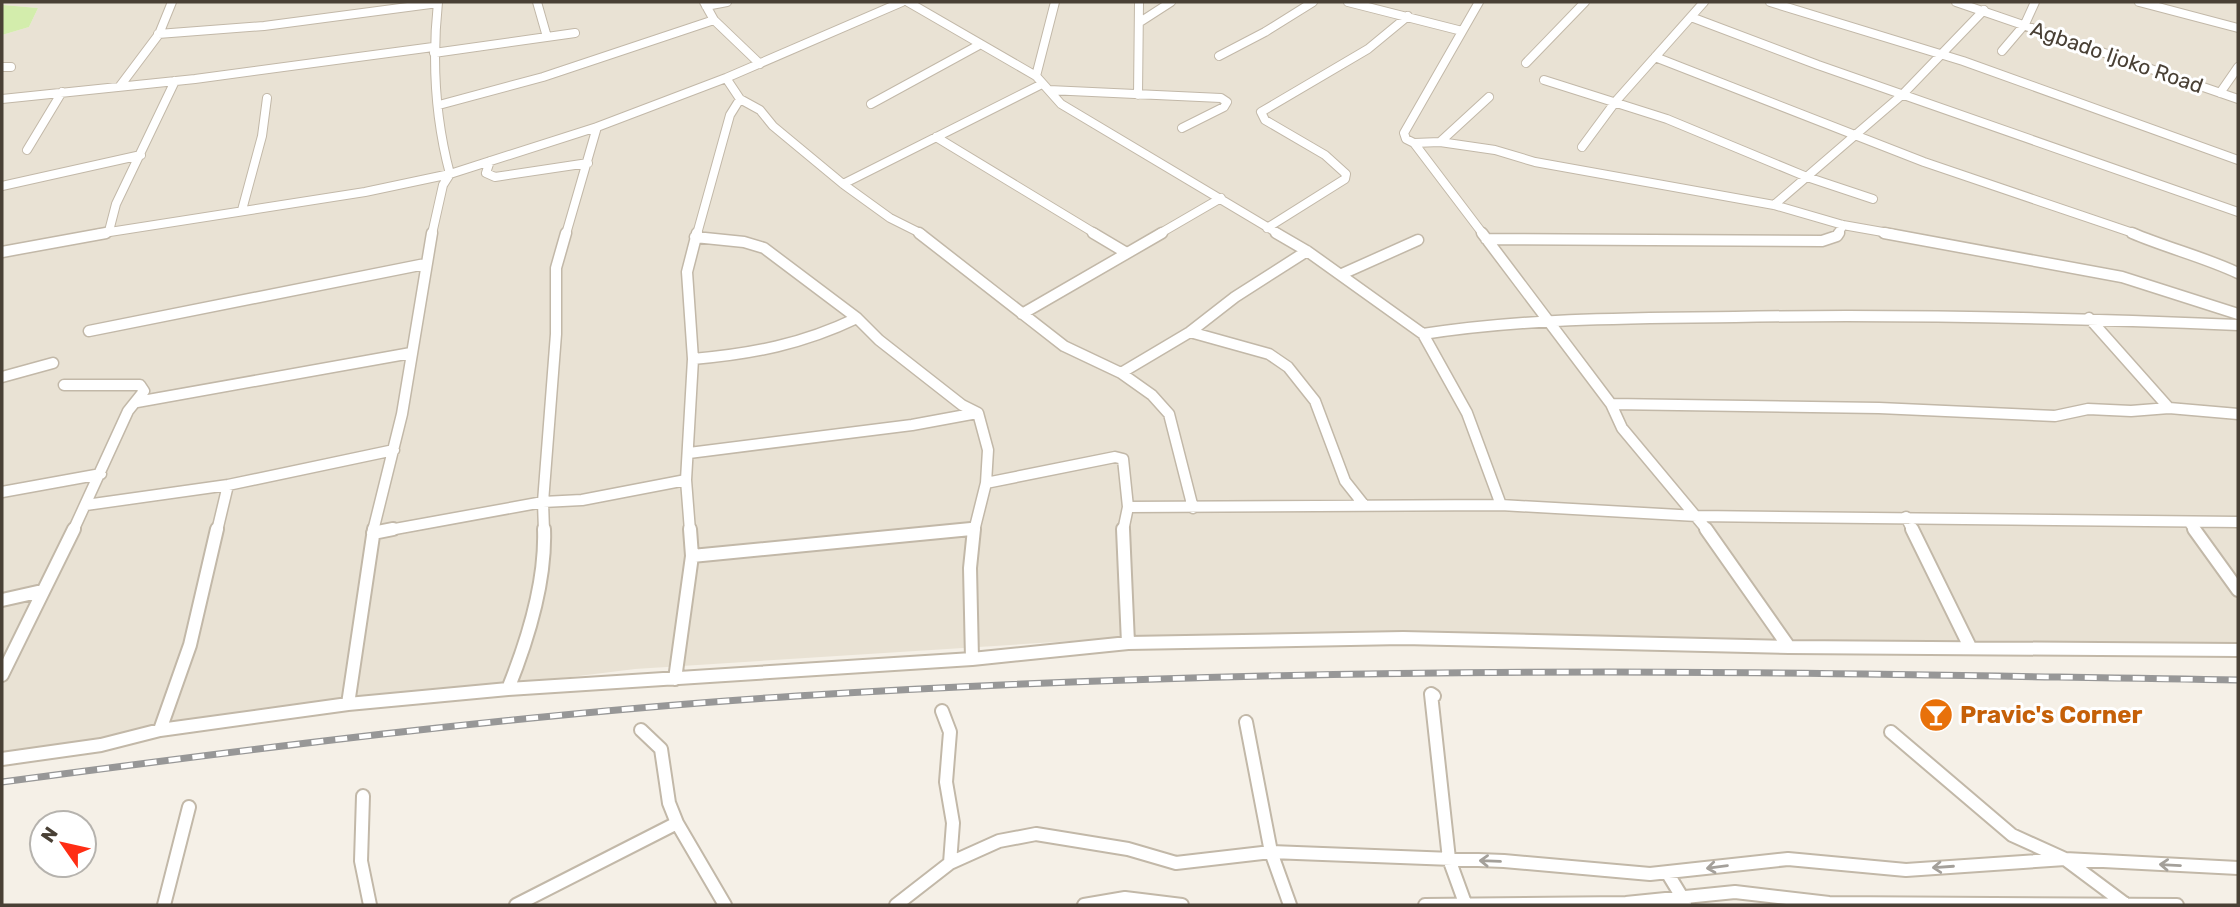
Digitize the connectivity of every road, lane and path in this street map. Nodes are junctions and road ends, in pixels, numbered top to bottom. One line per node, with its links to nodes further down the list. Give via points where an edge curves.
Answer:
1 (172, 2): 30 (street)
2 (438, 2): 30 (street, via 277,24); 33 (street)
3 (537, 2): 31 (street)
4 (727, 2): 19 (street)
5 (871, 2): 20 (street)
6 (905, 2): 20 (street); 32 (street)
7 (1055, 2): 41 (street)
8 (1139, 2): 25 (street)
9 (1171, 2): 25 (street)
10 (1313, 2): 36 (street)
11 (1348, 2): 22 (street)
12 (1479, 2): 28 (street)
13 (1585, 2): 38 (street)
14 (1704, 2): 23 (street)
15 (1770, 2): 35 (street)
16 (1956, 2): 21 (street, Agbado Ijoko Road)
17 (2035, 2): 26 (street)
18 (2139, 2): 27 (street)
19 (705, 4): 24 (street)
20 (882, 10): 39 (street)
21 (1984, 10): 26 (street, Agbado Ijoko Road); 35 (street)
22 (1408, 16): 28 (street); 81 (street, via 1368,49 1261,113 1346,174 1345,179)
23 (1691, 16): 37 (street); 49 (street)
24 (714, 20): 39 (street); 58 (street, via 573,69)
25 (1140, 22): 50 (street)
26 (2025, 24): 34 (street); 48 (street, Agbado Ijoko Road)
27 (2238, 28)
28 (1462, 31): 64 (street, via 1405,132 1406,139)
29 (575, 33): 31 (street)
30 (158, 34): 45 (street)
31 (547, 37): 33 (street)
32 (979, 45): 41 (street); 57 (street)
33 (434, 50): 44 (street); 58 (street)
34 (2001, 51)
35 (1944, 55): 49 (street); 69 (street)
36 (1219, 56)
37 (1655, 57): 56 (street); 61 (street)
38 (1526, 63)
39 (760, 64): 42 (street)
40 (2238, 67): 48 (street)
41 (1036, 76): 46 (street)
42 (726, 78): 54 (street); 59 (street)
43 (1544, 80): 56 (street)
44 (175, 81): 45 (street); 67 (street)
45 (120, 86): 47 (street)
46 (1044, 88): 50 (street); 62 (street); 75 (street, via 1082,119)
47 (62, 92): 53 (street); 66 (street)
48 (2220, 93): 55 (street, Agbado Ijoko Road)
49 (1903, 94): 61 (street); 79 (street)
50 (1138, 95): 60 (street, via 1227,102)
51 (1489, 97): 63 (street)
52 (267, 98): 78 (street)
53 (2, 99)
54 (740, 99): 73 (street, via 760,110); 83 (street, via 730,115)
55 (2238, 99)
56 (1616, 101): 65 (street); 72 (street)
57 (871, 104)
58 (439, 105): 71 (street)
59 (597, 127): 68 (street); 70 (street)
60 (1182, 128)
61 (1858, 135): 72 (street); 90 (street)
62 (936, 137): 73 (street); 88 (street)
63 (1440, 142): 64 (street); 77 (street)
64 (1414, 143): 84 (street)
65 (1582, 147)
66 (27, 150)
67 (141, 155): 74 (street); 82 (street, via 116,204)
68 (490, 160): 70 (street, via 486,173 495,177); 71 (street)
69 (2238, 160)
70 (588, 163): 119 (street, via 556,268)
71 (450, 174): 78 (street); 89 (street, via 443,184)
72 (1807, 177): 76 (street); 77 (street)
73 (843, 184): 92 (street, via 920,233)
74 (2, 186)
75 (1221, 198): 81 (street); 88 (street)
76 (1873, 199)
77 (1774, 205): 80 (street)
78 (242, 210): 82 (street)
79 (2238, 212)
80 (1843, 225): 84 (street, via 1837,236 1822,241); 93 (street, via 2122,277)
81 (1268, 228): 86 (street)
82 (109, 231): 87 (street)
83 (695, 237): 94 (street, via 764,248); 102 (street, via 687,272)
84 (1486, 239): 96 (street)
85 (1418, 240): 91 (street)
86 (1307, 251): 91 (street); 99 (street)
87 (2, 252)
88 (1125, 252): 92 (street)
89 (425, 264): 98 (street); 101 (street)
90 (2238, 273)
91 (1342, 274): 100 (street)
92 (1022, 314): 104 (street, via 1064,346)
93 (2238, 314)
94 (857, 318): 102 (street, via 823,336 778,351); 110 (street, via 879,340)
95 (2089, 318): 96 (street); 97 (street); 109 (street)
96 (1547, 320): 100 (street); 108 (street)
97 (2238, 325)
98 (89, 331)
99 (1190, 332): 104 (street); 121 (street, via 1269,354 1288,367 1315,401 1345,481)
100 (1423, 334): 122 (street, via 1467,413)
101 (411, 353): 107 (street); 112 (street)
102 (693, 359): 113 (street)
103 (53, 363): 105 (street)
104 (1121, 373): 124 (street, via 1170,414)
105 (2, 377)
106 (64, 385): 107 (street, via 139,385 144,391)
107 (137, 402): 114 (street, via 128,411)
108 (1611, 404): 109 (street, via 2055,416 2088,409); 125 (street, via 1622,428)
109 (2169, 408): 111 (street)
110 (978, 413): 113 (street); 116 (street, via 987,441)
111 (2238, 414)
112 (394, 450): 117 (street); 130 (street)
113 (689, 453): 115 (street)
114 (101, 474): 118 (street); 120 (street)
115 (687, 480): 119 (street, via 582,500); 131 (street)
116 (986, 483): 123 (street, via 1115,457 1125,464); 129 (street)
117 (229, 485): 120 (street); 147 (street, via 190,645)
118 (2, 492)
119 (544, 502): 130 (street); 142 (street, via 543,567 522,655)
120 (86, 505): 133 (street)
121 (1364, 505): 122 (street); 124 (street)
122 (1501, 505): 125 (street)
123 (1128, 507): 124 (street); 135 (street, via 1123,527)
124 (1193, 508)
125 (1697, 516): 126 (street); 136 (street)
126 (1906, 517): 127 (street); 137 (street)
127 (2189, 522): 128 (street); 132 (street)
128 (2238, 522)
129 (974, 529): 131 (street); 139 (street)
130 (373, 533): 144 (street)
131 (692, 556): 141 (street)
132 (2238, 590)
133 (42, 591): 134 (street); 140 (street)
134 (2, 600)
135 (1128, 643): 136 (street, via 1403,638); 139 (street)
136 (1789, 647): 137 (street)
137 (1970, 647): 138 (street)
138 (2238, 650)
139 (972, 659): 141 (street)
140 (2, 675)
141 (676, 679): 142 (street)
142 (508, 689): 144 (street)
143 (1434, 696): 155 (street, via 1431,694)
144 (348, 704): 147 (street)
145 (942, 711): 157 (street, via 950,732 946,782 953,823)
146 (1246, 722): 154 (street)
147 (160, 730): 150 (street, via 101,745)
148 (641, 730): 153 (street, via 661,749 669,803)
149 (1891, 732): 156 (street, via 2012,835)
150 (2, 759)
151 (363, 796): 167 (street, via 361,861)
152 (189, 807): 166 (street)
153 (677, 823): 168 (street); 169 (street)
154 (1271, 852): 155 (street); 157 (street, via 1176,863 1128,849 1036,834 999,841); 173 (street)
155 (1449, 859): 159 (street, one-way to 155); 162 (street)
156 (2065, 859): 158 (street, one-way to 156); 159 (street, one-way to 159, via 1906,870 1788,859); 165 (street)
157 (950, 863): 170 (street)
158 (2238, 868)
159 (1668, 874): 161 (street)
160 (1731, 898): 161 (street); 165 (street, via 1829,903)
161 (1685, 902): 163 (street)
162 (1465, 903): 163 (street); 164 (street)
163 (1666, 903)
164 (1446, 904): 174 (street)
165 (2125, 904): 175 (street)
166 (164, 905)
167 (370, 905)
168 (516, 905)
169 (725, 905)
170 (896, 905)
171 (1084, 905): 172 (street, via 1125,898)
172 (1182, 905)
173 (1290, 905)
174 (1425, 905)
175 (2177, 905)

